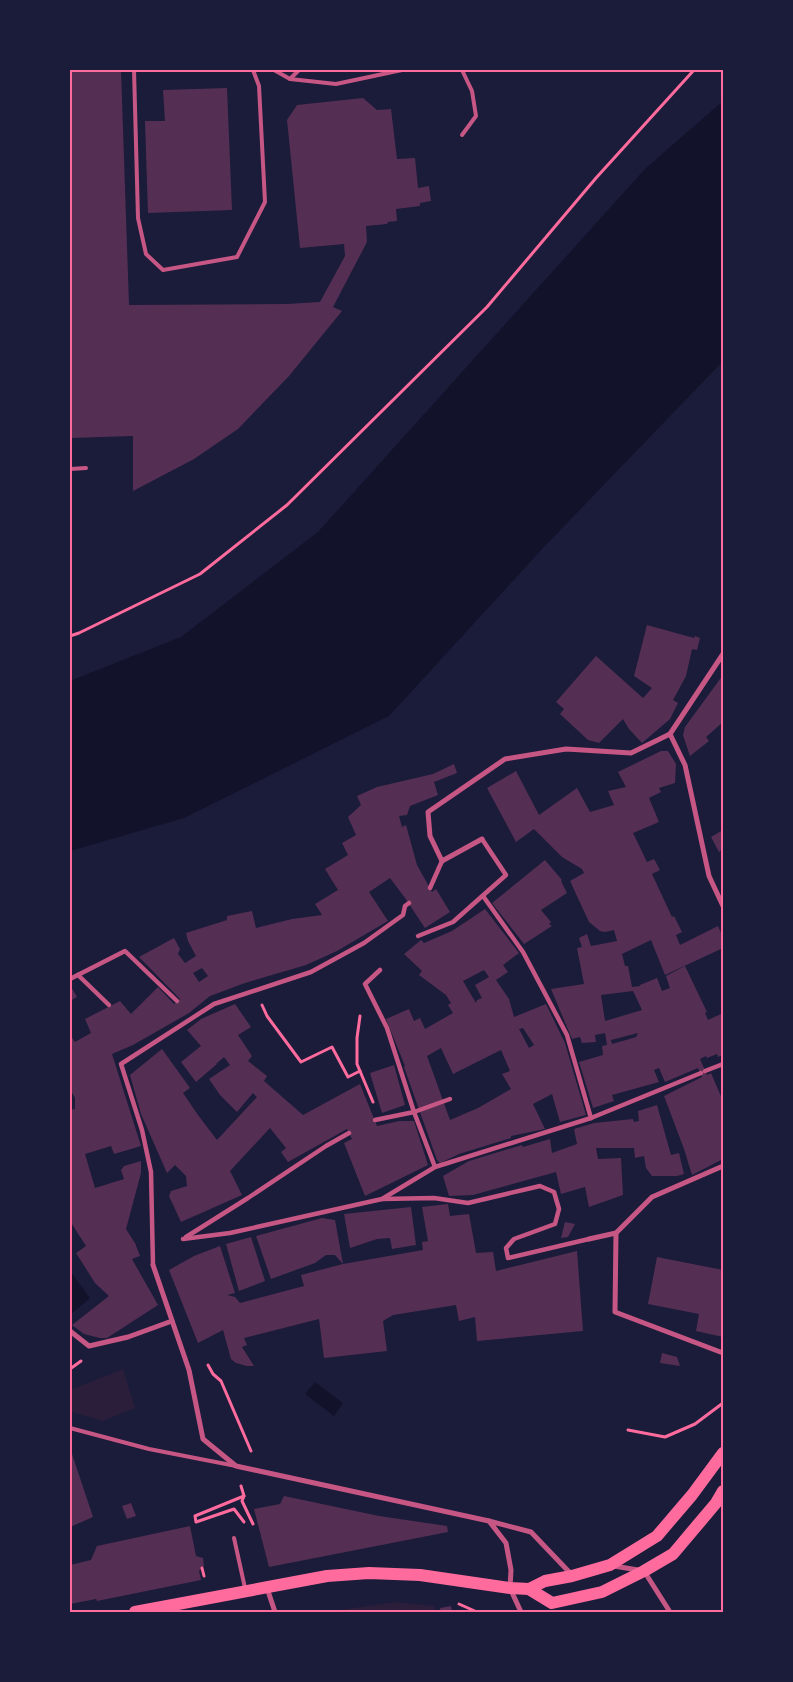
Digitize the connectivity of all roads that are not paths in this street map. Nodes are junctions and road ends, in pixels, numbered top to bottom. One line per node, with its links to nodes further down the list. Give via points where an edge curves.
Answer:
1 (134, 70): 2 (lane, via 138,218 146,254 163,270 237,257 265,202 258,86)
2 (253, 70)
3 (274, 70): 7 (lane)
4 (300, 70): 7 (lane)
5 (402, 70): 7 (lane, via 336,84)
6 (462, 70): 8 (lane, via 472,91 476,116)
7 (290, 79)
8 (462, 135)
9 (86, 468): 10 (lane)
10 (70, 469)
11 (723, 654): 12 (street)
12 (670, 734): 14 (street, via 631,753 566,749 506,759 428,812 430,836); 18 (street, via 685,765 709,876)
13 (482, 839): 14 (street); 16 (street, via 506,875)
14 (442, 861): 15 (street)
15 (430, 888)
16 (483, 896): 19 (street, via 454,922); 30 (street, via 523,952 567,1034)
17 (409, 903): 26 (street, via 405,906 404,915 364,943 311,972 214,1004)
18 (723, 906)
19 (418, 936)
20 (380, 970): 29 (street, via 365,984 387,1028)
21 (78, 975): 22 (street); 23 (street, via 125,951); 24 (street)
22 (70, 978)
23 (177, 1001)
24 (109, 1005)
25 (189, 1013): 26 (street)
26 (192, 1018): 38 (street, via 121,1064 142,1130 151,1172)
27 (723, 1064): 30 (street)
28 (450, 1099): 29 (street)
29 (414, 1112): 31 (street); 34 (street)
30 (591, 1118): 34 (street)
31 (378, 1119)
32 (349, 1133): 35 (street, via 183,1239 230,1233)
33 (723, 1166): 36 (street, via 652,1196)
34 (435, 1167): 35 (street)
35 (382, 1199): 37 (street, via 434,1198 468,1203 540,1186 554,1192 559,1209 555,1224 514,1240 506,1248 508,1258)
36 (616, 1233): 37 (street); 41 (street, via 615,1312)
37 (589, 1239)
38 (153, 1265): 39 (street)
39 (172, 1321): 40 (street, via 89,1346); 44 (street, via 189,1370 203,1439)
40 (70, 1331)
41 (723, 1353)
42 (70, 1428): 44 (lane, via 149,1449)
43 (723, 1453): 48 (main road, via 657,1536)
44 (236, 1466): 46 (street)
45 (723, 1491): 49 (main road, via 673,1554)
46 (489, 1521): 50 (street, via 531,1532); 52 (street, via 506,1543 511,1570)
47 (234, 1538): 54 (lane)
48 (610, 1565): 49 (street); 50 (main road)
49 (644, 1571): 53 (main road, via 602,1592 552,1603); 58 (street)
50 (572, 1576): 53 (main road, via 545,1580)
51 (267, 1587): 52 (main road, via 327,1576 369,1573); 54 (main road); 56 (street)
52 (510, 1588): 53 (main road); 57 (street)
53 (529, 1589)
54 (246, 1590): 55 (main road)
55 (135, 1612)
56 (275, 1612)
57 (521, 1612)
58 (670, 1612)

